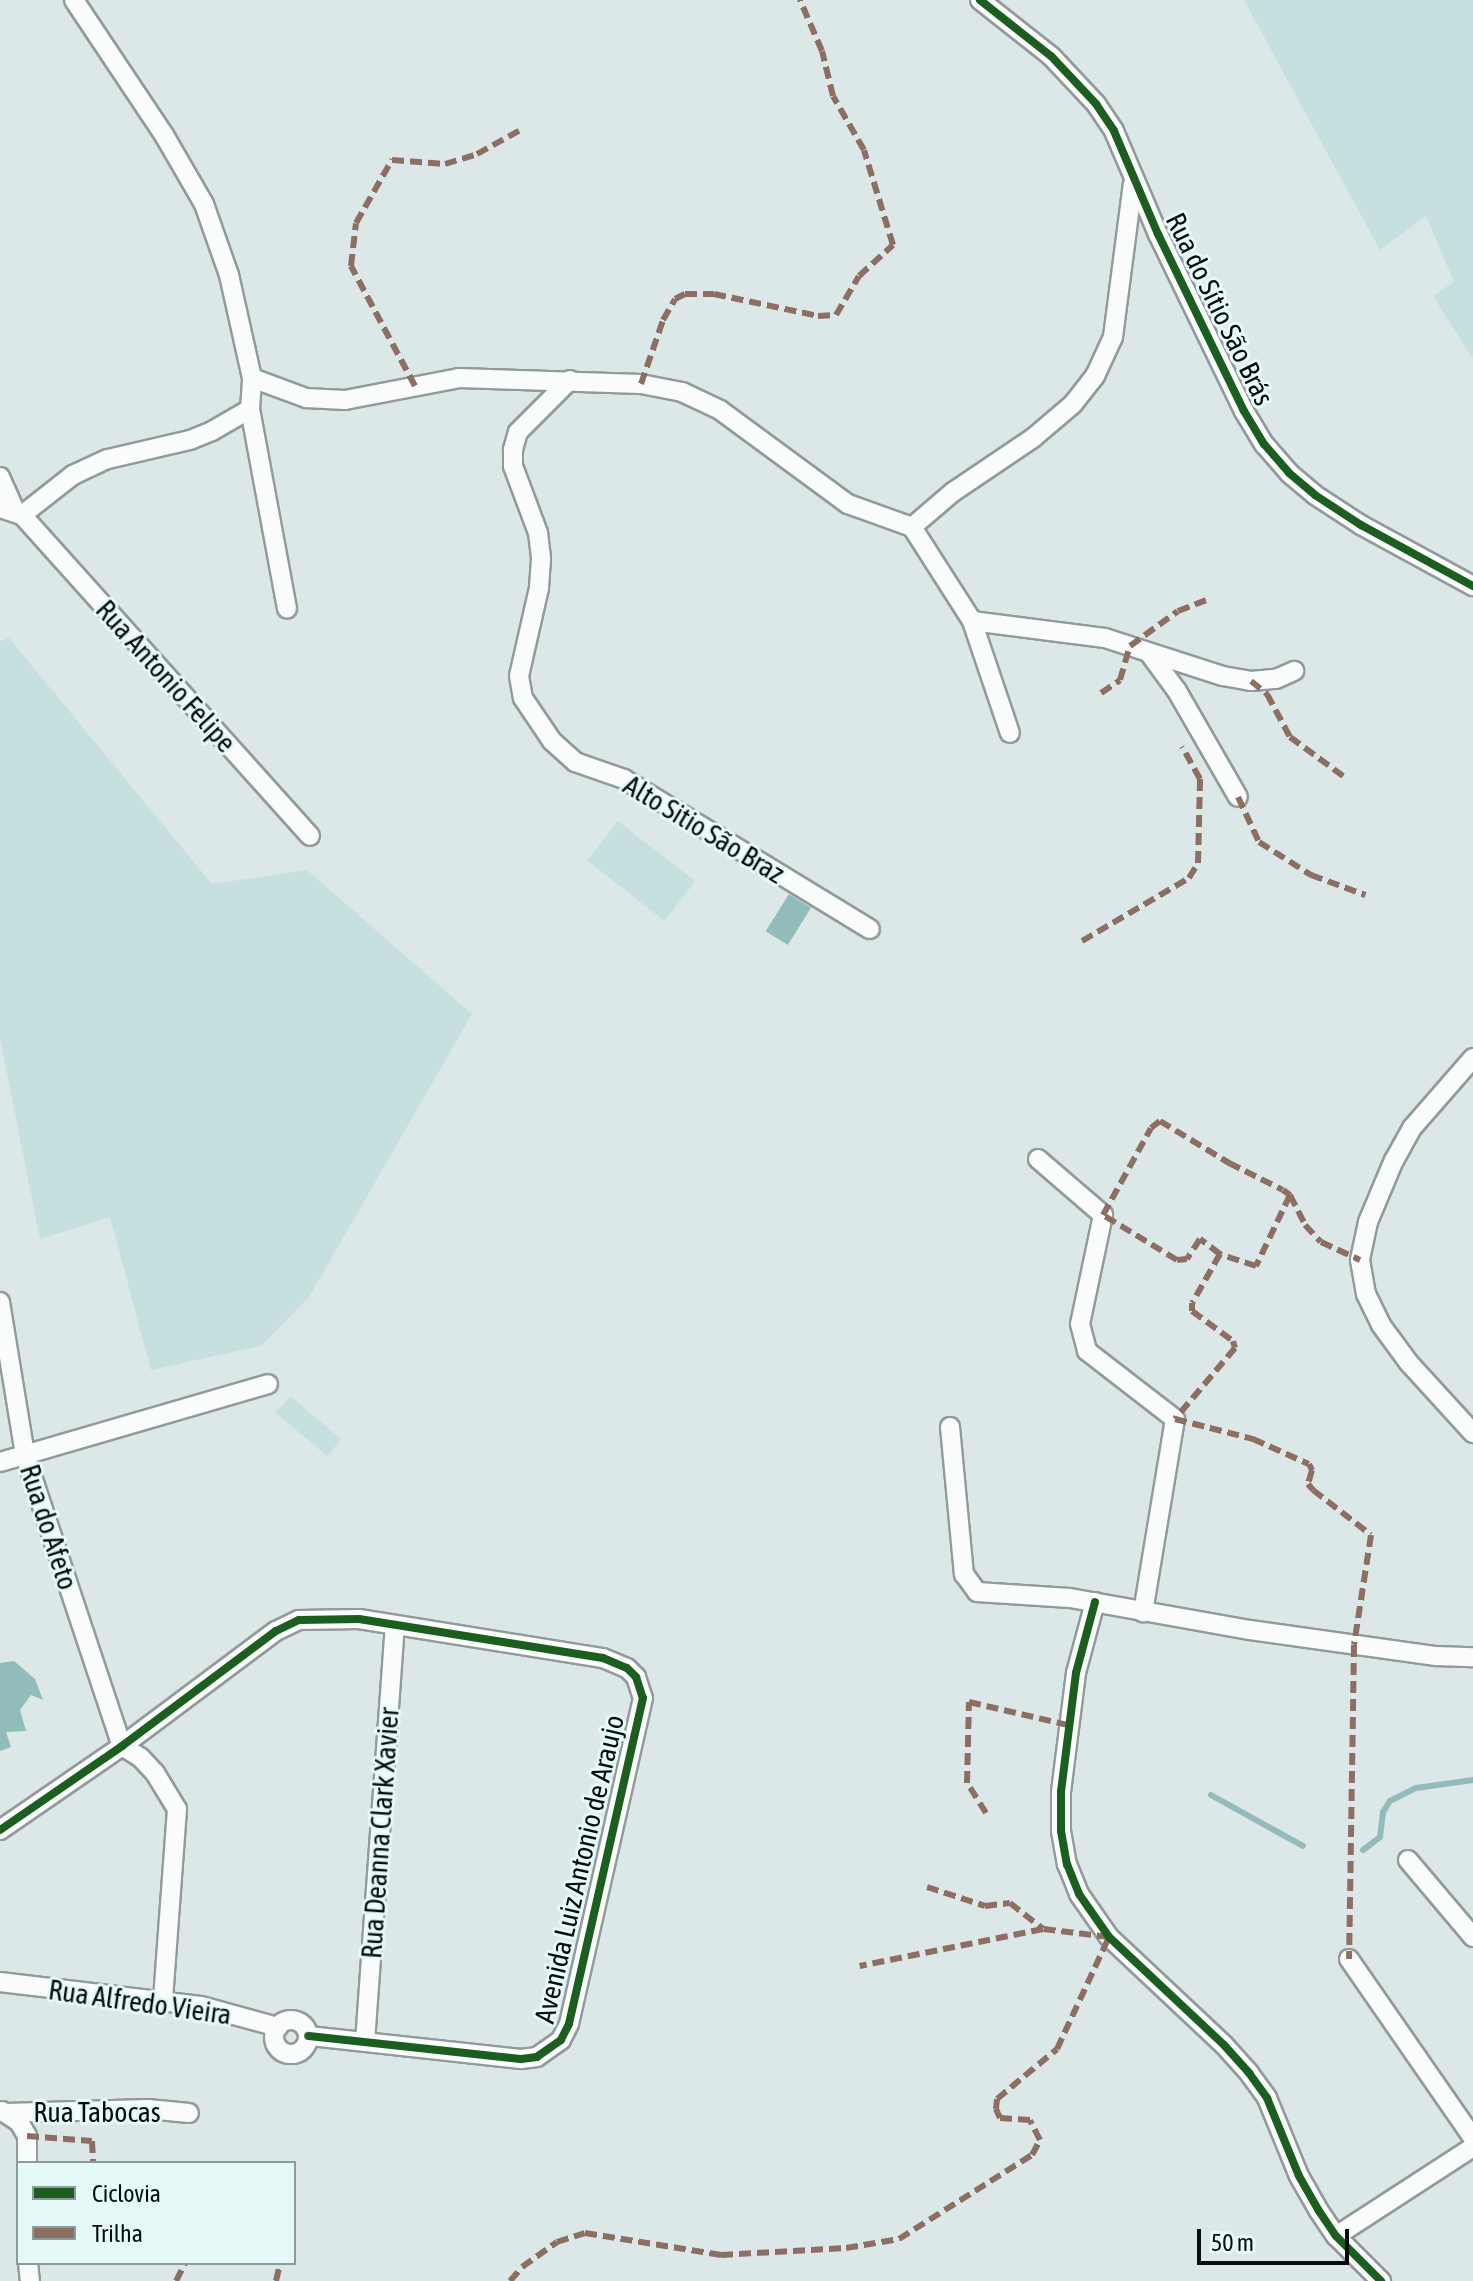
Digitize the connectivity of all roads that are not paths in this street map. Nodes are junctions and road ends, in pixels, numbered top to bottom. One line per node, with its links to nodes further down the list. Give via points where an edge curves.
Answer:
1 (74, 0): 4 (street, via 204,204 229,275)
2 (980, 0): 3 (street, Rua do Sítio São Brás, via 1075,79 1114,131)
3 (1133, 181): 9 (street, via 1113,337 1095,376 1073,404 1033,438); 10 (street, Rua do Sítio São Brás, via 1264,444 1315,495)
4 (252, 378): 5 (street, via 306,398 345,400 459,378); 6 (street)
5 (570, 380): 9 (street, via 682,392 720,410 848,504); 18 (street, Alto Sitio São Braz, via 518,432 513,450 541,559 519,676 523,698 552,741 575,762 624,779)
6 (250, 409): 8 (street, via 190,440 108,459); 11 (street)
7 (0, 477): 8 (street, Rua Antonio Felipe)
8 (12, 512): 17 (street, Rua Antonio Felipe)
9 (912, 527): 12 (street)
10 (1473, 586)
11 (287, 609)
12 (972, 621): 13 (street, via 1105,638); 15 (street)
13 (1149, 652): 14 (street, via 1251,681); 16 (street)
14 (1294, 671)
15 (1010, 733)
16 (1238, 797)
17 (310, 836)
18 (870, 929)
19 (1473, 1058): 24 (street, via 1412,1128 1394,1160 1368,1222 1360,1260 1366,1294 1381,1325)
20 (1038, 1159): 28 (street, via 1103,1215 1080,1324 1082,1339 1099,1363 1175,1419)
21 (0, 1302): 25 (street, Rua do Afeto)
22 (268, 1384): 25 (street)
23 (950, 1427): 27 (street, via 964,1574 970,1587 986,1594)
24 (1473, 1433)
25 (25, 1455): 26 (street); 31 (street, Rua do Afeto)
26 (0, 1462)
27 (1095, 1602): 28 (street); 46 (street, via 1068,1725 1061,1831 1067,1864 1079,1894 1109,1937 1249,2073 1267,2098 1299,2176)
28 (1143, 1612): 30 (street, via 1354,1645)
29 (395, 1625): 31 (street, via 326,1617 299,1620 276,1631); 40 (street, Rua Deanna Clark Xavier); 40 (street, Avenida Luiz Antonio de Araujo, via 603,1658 627,1668 643,1698 569,2024 561,2040 537,2057 521,2059)
30 (1473, 1657)
31 (122, 1746): 32 (street); 37 (street, via 155,1773 177,1809)
32 (0, 1830)
33 (1408, 1860): 34 (street)
34 (1473, 1937)
35 (1349, 1959): 43 (street)
36 (0, 1982): 37 (street, Rua Alfredo Vieira)
37 (163, 2001): 38 (street, Rua Alfredo Vieira)
38 (278, 2027): 39 (street, Avenida Luiz Antonio de Araujo, via 299,2022); 39 (street, Avenida Luiz Antonio de Araujo, via 275,2042 286,2053 302,2051)
39 (308, 2036): 40 (street, Avenida Luiz Antonio de Araujo)
40 (365, 2042)
41 (3, 2111): 42 (street, Rua Tabocas); 45 (street, Rua Tabocas, via 27,2136)
42 (189, 2113)
43 (1473, 2138)
44 (1473, 2147): 46 (street)
45 (27, 2161)
46 (1336, 2236): 47 (street)
47 (1381, 2281)

